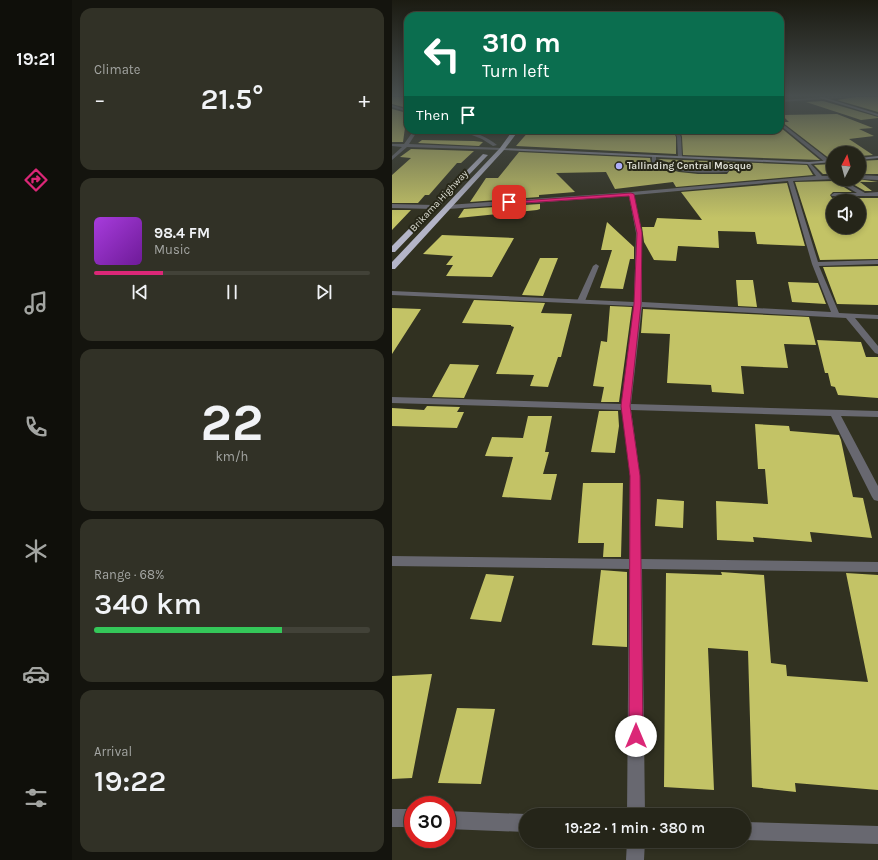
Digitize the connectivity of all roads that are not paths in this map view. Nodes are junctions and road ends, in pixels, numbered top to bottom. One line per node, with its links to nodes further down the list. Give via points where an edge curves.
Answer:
1 (411, 137): 8 (street)
2 (482, 137): 6 (street)
3 (511, 137): 9 (highway, Brikama Highway)
4 (679, 137): 11 (street)
5 (797, 137): 15 (street)
6 (495, 144): 8 (street); 9 (street); 31 (highway, Brikama Highway)
7 (392, 145): 8 (street)
8 (406, 145): 14 (street)
9 (502, 149): 10 (street); 30 (highway, Brikama Highway)
10 (654, 156): 11 (street); 18 (street, via 654,161 658,164 677,169)
11 (680, 157): 17 (street)
12 (878, 157): 13 (street)
13 (866, 158)
14 (392, 159)
15 (826, 160)
16 (826, 161): 17 (street)
17 (809, 163): 19 (street)
18 (727, 171)
19 (820, 177): 20 (street); 23 (street)
20 (826, 177)
21 (866, 177): 22 (street)
22 (878, 178)
23 (790, 180): 25 (street); 34 (street)
24 (850, 186): 26 (street)
25 (631, 194): 30 (street); 39 (street, via 639,233)
26 (864, 194)
27 (866, 194): 28 (street)
28 (878, 194)
29 (392, 206): 31 (street)
30 (448, 206): 36 (highway, Brikama Highway)
31 (434, 207): 32 (highway, Brikama Highway)
32 (392, 250)
33 (878, 262): 34 (street)
34 (815, 264): 40 (street)
35 (596, 266): 38 (street)
36 (392, 267)
37 (392, 293): 38 (street)
38 (582, 301): 39 (street)
39 (638, 304): 40 (street); 45 (street)
40 (836, 315): 41 (street)
41 (849, 316): 42 (street); 43 (street)
42 (878, 317)
43 (878, 352)
44 (392, 400): 45 (street)
45 (626, 406): 46 (street); 50 (street, via 635,476)
46 (835, 414): 47 (street); 48 (street)
47 (878, 414)
48 (878, 497)
49 (392, 561): 50 (street)
50 (636, 563): 51 (street); 52 (street)
51 (878, 567)
52 (636, 808)
53 (392, 818): 54 (street)
54 (404, 818)
55 (456, 820): 56 (street)
56 (519, 823)
57 (751, 831): 58 (street)
58 (878, 835)
59 (636, 848): 60 (street)
60 (635, 860)

